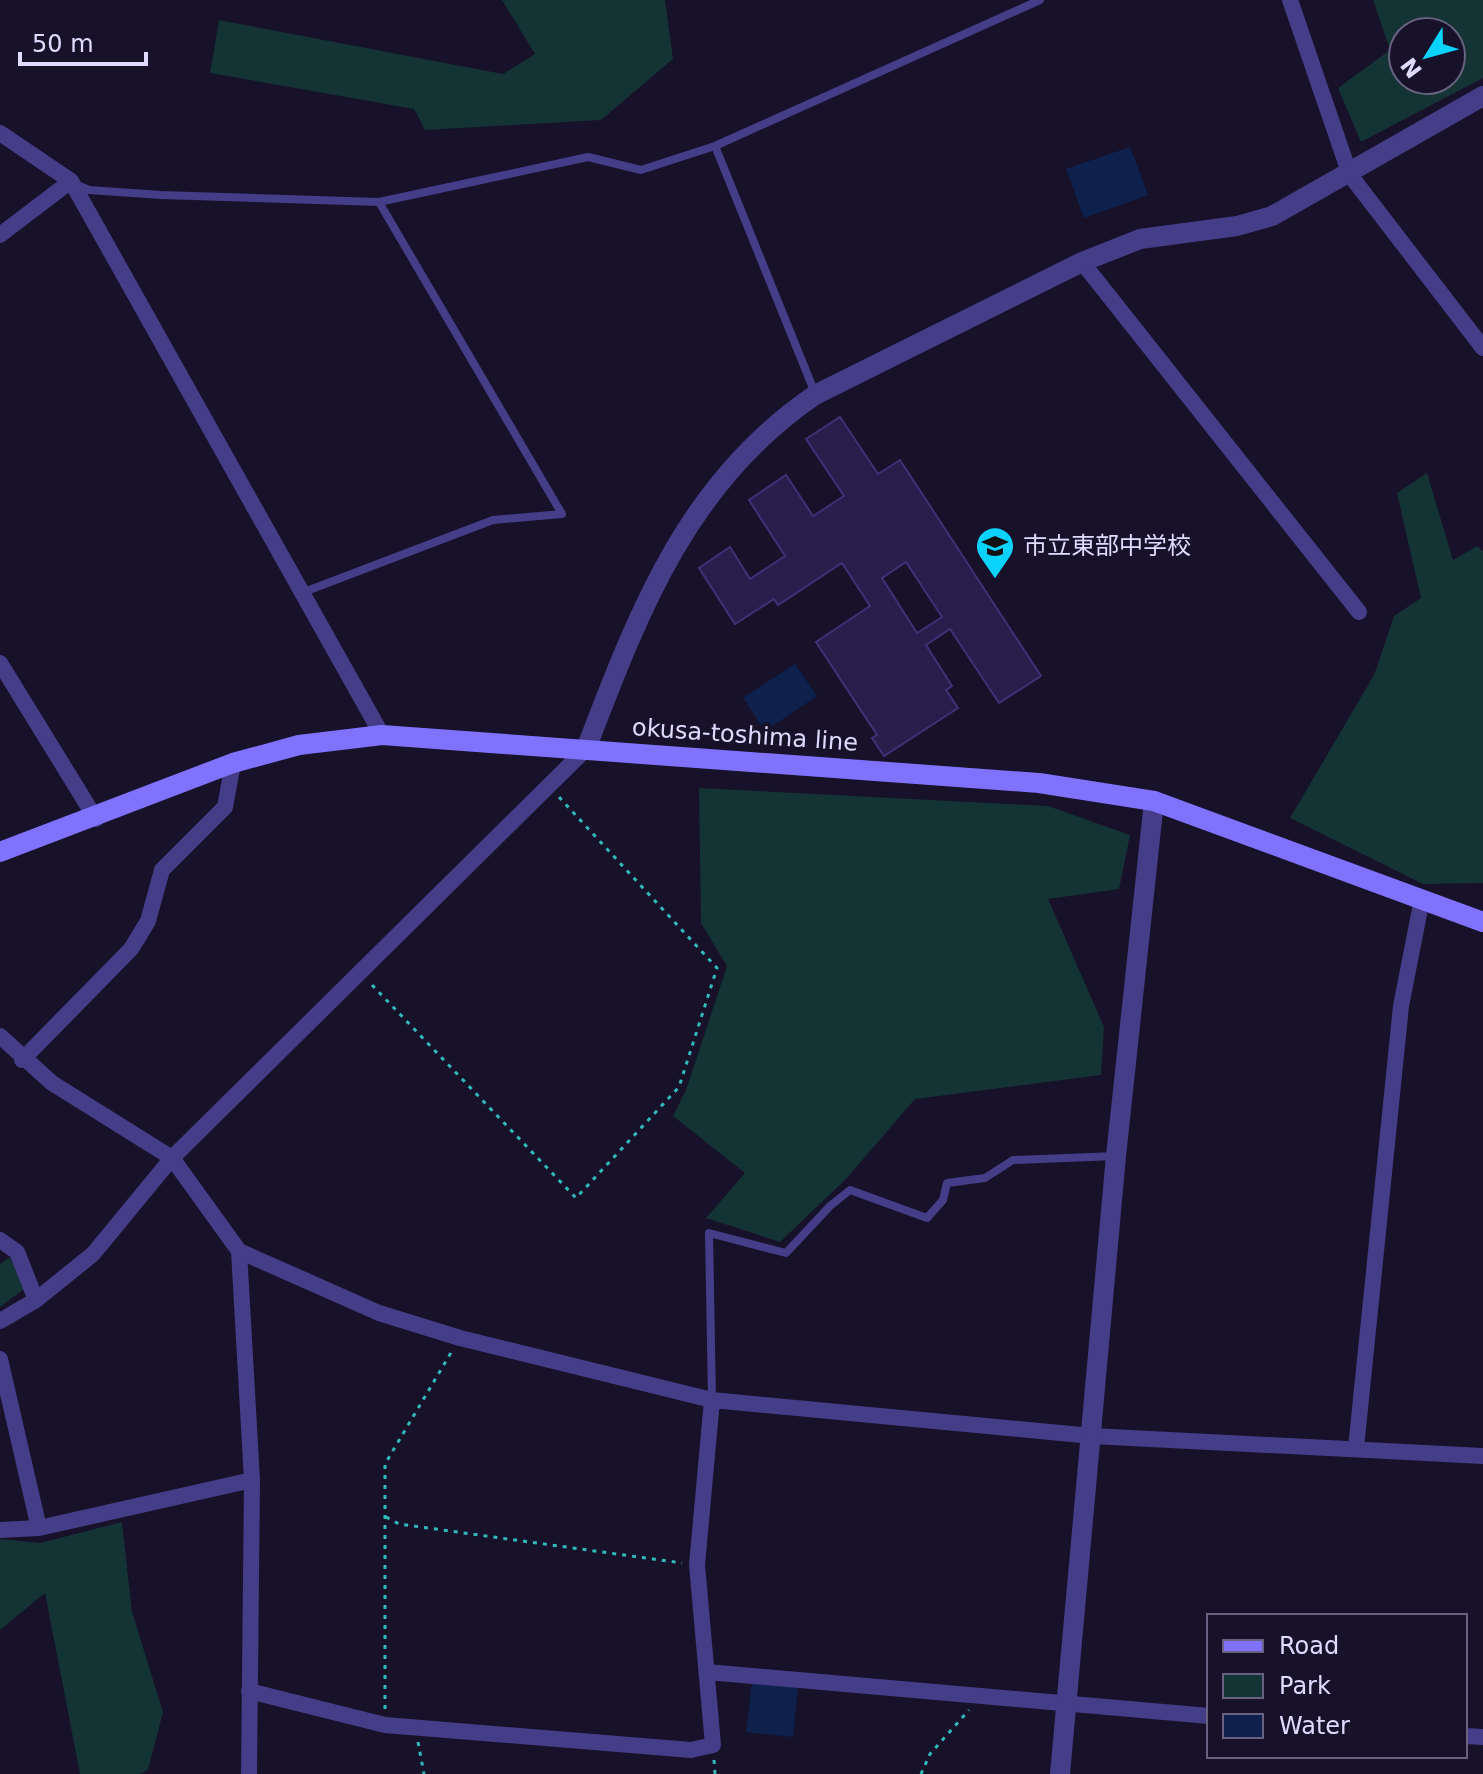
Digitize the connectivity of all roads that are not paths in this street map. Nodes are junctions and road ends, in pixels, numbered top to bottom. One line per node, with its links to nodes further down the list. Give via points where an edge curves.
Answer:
1 (1040, 0): 5 (lane)
2 (1290, 0): 6 (street)
3 (1483, 96): 6 (street)
4 (0, 133): 7 (street)
5 (715, 146): 8 (lane, via 641,170 588,157); 12 (lane)
6 (1350, 175): 10 (street, via 1272,216 1140,239); 11 (street)
7 (71, 181): 8 (lane, via 89,190 132,193); 9 (street); 13 (street)
8 (379, 202): 13 (lane, via 562,514 493,520)
9 (0, 235)
10 (1082, 262): 12 (street); 14 (street)
11 (1483, 348)
12 (815, 395): 17 (street, via 777,420 751,446 679,537 651,589)
13 (304, 592): 16 (street)
14 (1359, 612)
15 (0, 663): 20 (street)
16 (382, 735): 17 (main road, okusa-toshima line); 18 (main road, okusa-toshima line, via 299,745)
17 (586, 749): 19 (main road, okusa-toshima line, via 1039,783); 27 (street)
18 (233, 763): 20 (main road, okusa-toshima line); 25 (street, via 225,807 162,870 148,921 131,949)
19 (1154, 801): 22 (main road, okusa-toshima line); 26 (street)
20 (96, 819): 21 (main road, okusa-toshima line)
21 (0, 852)
22 (1422, 899): 23 (main road, okusa-toshima line); 35 (street, via 1401,1006)
23 (1483, 922)
24 (0, 1036): 25 (street)
25 (22, 1060): 27 (street)
26 (1116, 1156): 33 (lane, via 1013,1160 985,1178 947,1183 943,1200 927,1218 850,1190 786,1253 709,1233); 34 (street)
27 (172, 1158): 29 (street); 30 (street, via 93,1254)
28 (0, 1240): 30 (street, via 17,1252)
29 (239, 1251): 33 (street, via 379,1313); 37 (street)
30 (36, 1300): 31 (street)
31 (0, 1321)
32 (0, 1359): 38 (street)
33 (712, 1400): 34 (street); 40 (street, via 697,1565)
34 (1092, 1436): 35 (street); 42 (street)
35 (1356, 1448): 36 (street)
36 (1483, 1456)
37 (252, 1480): 38 (street); 41 (street)
38 (39, 1528): 39 (street)
39 (0, 1530)
40 (707, 1672): 41 (street, via 713,1745 691,1750 385,1725); 42 (street)
41 (249, 1691): 44 (street)
42 (1067, 1705): 43 (street); 45 (street)
43 (1207, 1716)
44 (249, 1774)
45 (1060, 1774)

